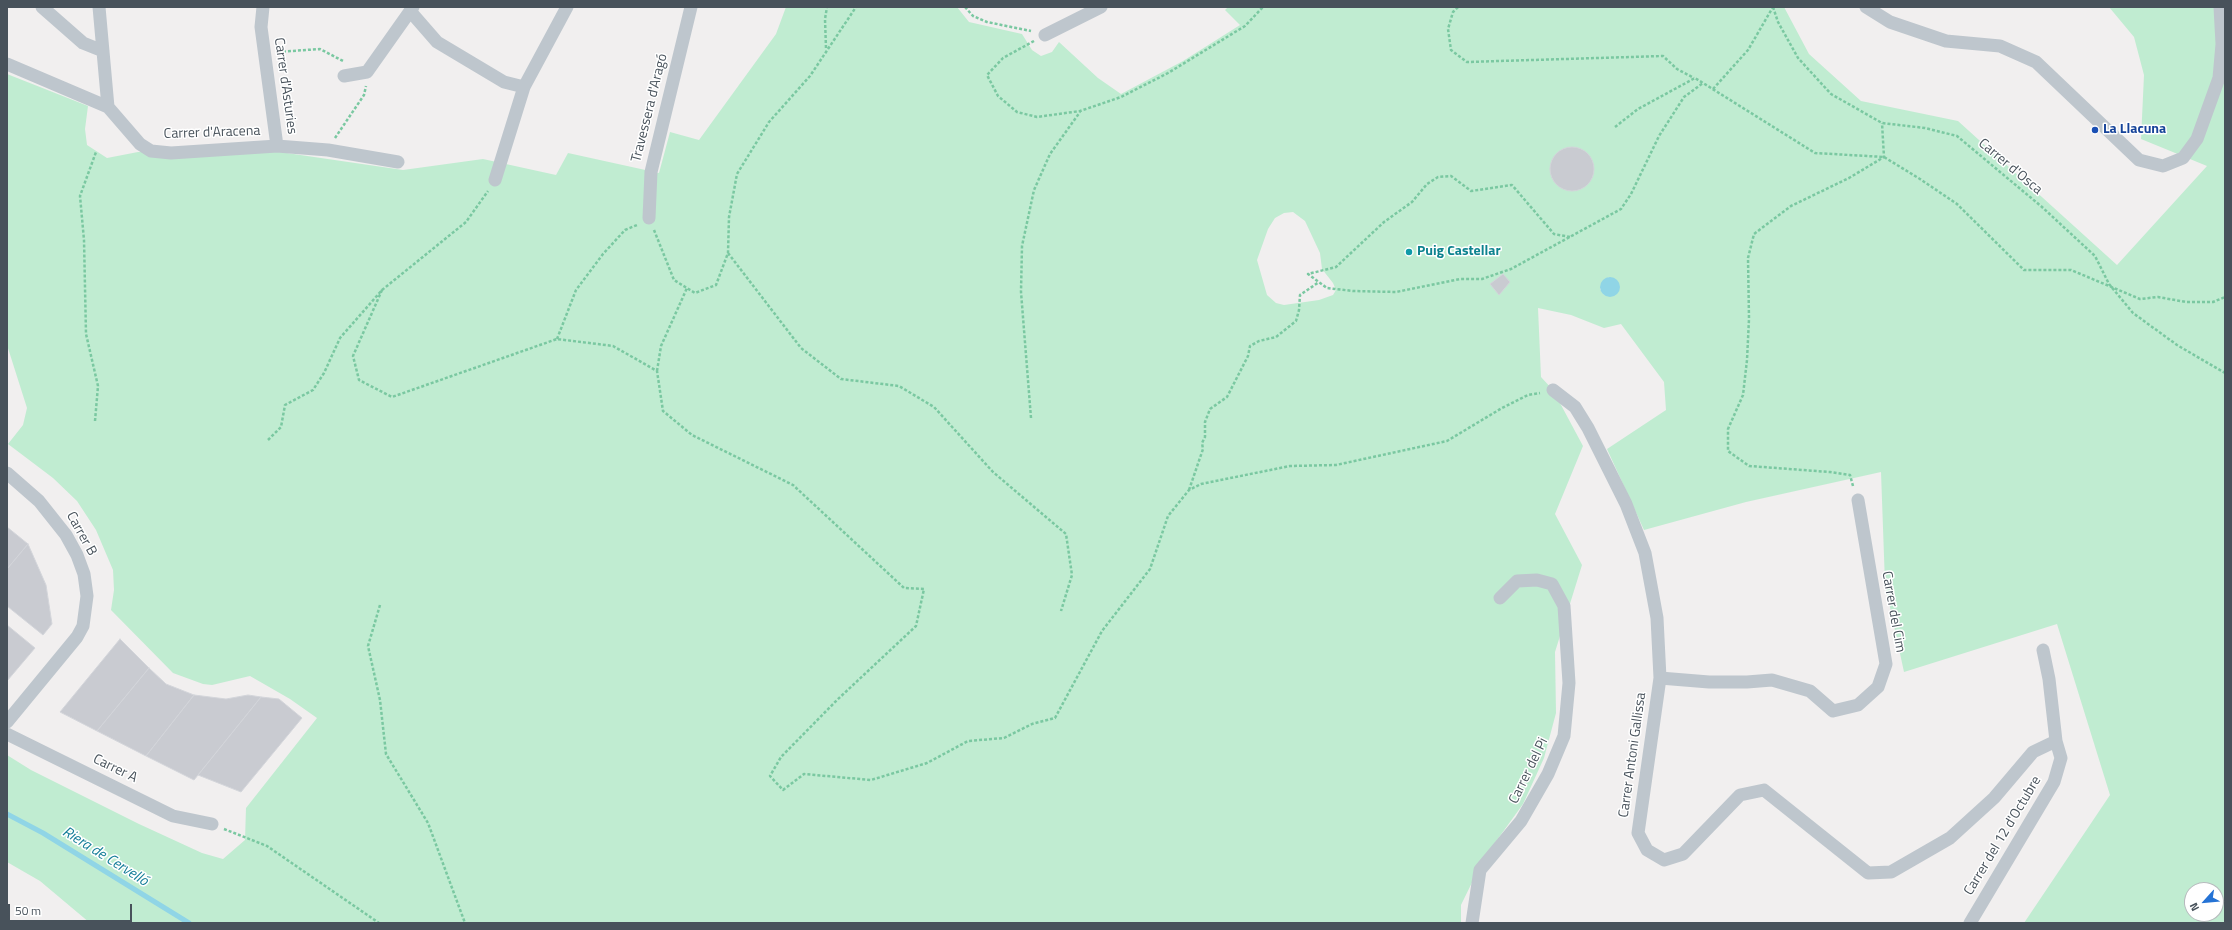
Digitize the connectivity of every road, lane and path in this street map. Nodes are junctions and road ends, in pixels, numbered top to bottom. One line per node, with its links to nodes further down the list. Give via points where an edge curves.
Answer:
1 (42, 7): 19 (street, via 83,43)
2 (100, 7): 19 (street)
3 (263, 7): 33 (street, Carrer d'Asturies, via 261,27)
4 (567, 7): 25 (street)
5 (691, 7): 38 (street, Travessera d'Aragó, via 651,172)
6 (827, 7): 18 (path)
7 (856, 7): 18 (path)
8 (965, 7): 16 (path, via 973,16 987,22)
9 (1101, 7): 16 (street)
10 (1263, 7): 29 (path, via 1245,26 1168,73 1121,96)
11 (1458, 7): 23 (path, via 1453,12 1448,29 1451,50 1467,62 1663,56 1677,69)
12 (1773, 7): 26 (path, via 1748,50); 30 (path, Carrer d'Osca, via 1778,22 1798,58 1831,94)
13 (1866, 7): 14 (street, via 1890,22 1946,41 2000,46 2036,62 2139,160 2163,166 2183,158 2198,139 2219,78 2222,44)
14 (2220, 7)
15 (412, 9): 22 (street, via 367,72); 25 (street, via 437,42 504,82)
16 (1045, 35): 29 (path, via 1003,58 987,75 998,96 1017,112 1037,117)
17 (320, 48): 20 (path)
18 (826, 50): 40 (path, via 810,76 769,122 738,174 729,217)
19 (103, 51): 28 (street)
20 (274, 52)
21 (7, 64): 28 (street, Carrer d'Aracena)
22 (344, 76)
23 (1695, 78): 24 (path); 31 (path, via 1638,109)
24 (1703, 82): 26 (path); 39 (path, via 1684,97 1659,136 1621,209)
25 (524, 87): 37 (street)
26 (1713, 89): 35 (path, via 1815,153)
27 (364, 95): 32 (path)
28 (108, 107): 33 (street, Carrer d'Aracena, via 140,144 151,151 171,153)
29 (1080, 111): 50 (path, via 1050,154 1037,183 1022,246 1021,292)
30 (1882, 123): 35 (path); 42 (path, Carrer d'Osca, via 1925,128 1957,136 2042,207 2095,256)
31 (1615, 127)
32 (337, 135)
33 (277, 146): 36 (street, Carrer d'Aracena, via 328,150)
34 (96, 152): 51 (path, via 80,196 84,240 86,334 98,386)
35 (1884, 157): 42 (path, via 1957,204 2024,270 2071,270); 55 (path, via 1849,178 1791,206 1754,234 1748,258 1749,319 1743,395 1728,429 1728,451 1749,466 1850,475)
36 (398, 162)
37 (495, 180): 44 (path, via 466,222)
38 (649, 218): 43 (path, via 674,280); 46 (path, via 625,230 603,254 576,290)
39 (1570, 236): 41 (path, via 1511,269 1482,279 1460,279 1396,292 1340,290 1327,288); 41 (path, via 1554,234 1512,185 1471,191 1452,176 1438,177 1427,184 1412,202 1384,222 1336,267 1308,274)
40 (728, 253): 43 (path, via 716,285 695,293); 58 (path, via 800,348 841,379 899,386 934,407 993,472 1066,534 1072,575)
41 (1319, 282): 54 (path, via 1300,295 1296,321 1276,337 1250,346 1236,382 1227,397 1210,409 1205,422 1203,449)
42 (2109, 284): 45 (path, via 2140,299 2158,297 2213,302); 48 (path, Carrer d'Osca, via 2133,313 2177,346)
43 (687, 288): 47 (path, via 661,346)
44 (382, 290): 46 (path, via 352,356 359,380 392,397); 52 (path, via 340,338 313,390 285,405 281,428)
45 (2225, 297)
46 (557, 339): 47 (path, via 613,346)
47 (657, 370): 54 (path, via 663,411 692,435 793,485 904,588 924,589 916,626 781,757 770,776 783,790 804,774 871,780 927,762 968,741 1004,738 1032,724 1055,718 1102,632 1150,569 1168,516)
48 (2225, 373)
49 (1553, 390): 54 (path, via 1528,395 1447,441 1336,465 1290,466 1201,484); 60 (street, Carrer Antoni Gallissa, via 1574,407 1588,428 1626,504 1645,553 1657,618)
50 (1031, 418)
51 (95, 421)
52 (268, 440)
53 (7, 473): 61 (street, Carrer B, via 39,501 66,535 84,574 87,596 83,626 77,637)
54 (1189, 490)
55 (1858, 500): 60 (street, Carrer del Cim, via 1886,664 1878,687 1858,704 1833,711 1810,691 1772,680 1709,682)
56 (1500, 598): 67 (street, Carrer del Pi, via 1517,581 1537,580 1552,584 1564,606 1569,683 1564,736 1548,774 1521,821 1480,870)
57 (380, 605): 66 (path, via 368,646 380,700 386,754 428,823)
58 (1061, 611)
59 (2043, 650): 63 (street, Carrer del 12 d'Octubre)
60 (1660, 678): 63 (street, Carrer Antoni Gallissa, via 1638,833 1647,850 1664,860 1683,854 1740,795 1764,790 1868,873 1891,872 1950,838 1994,798 2033,752)
61 (7, 722)
62 (7, 734): 64 (street, Carrer A, via 173,816)
63 (2056, 741): 68 (street, Carrer del 12 d'Octubre, via 2061,758 2054,782)
64 (212, 824): 65 (path, via 267,846)
65 (379, 923)
66 (464, 923)
67 (1472, 923)
68 (1970, 923)

